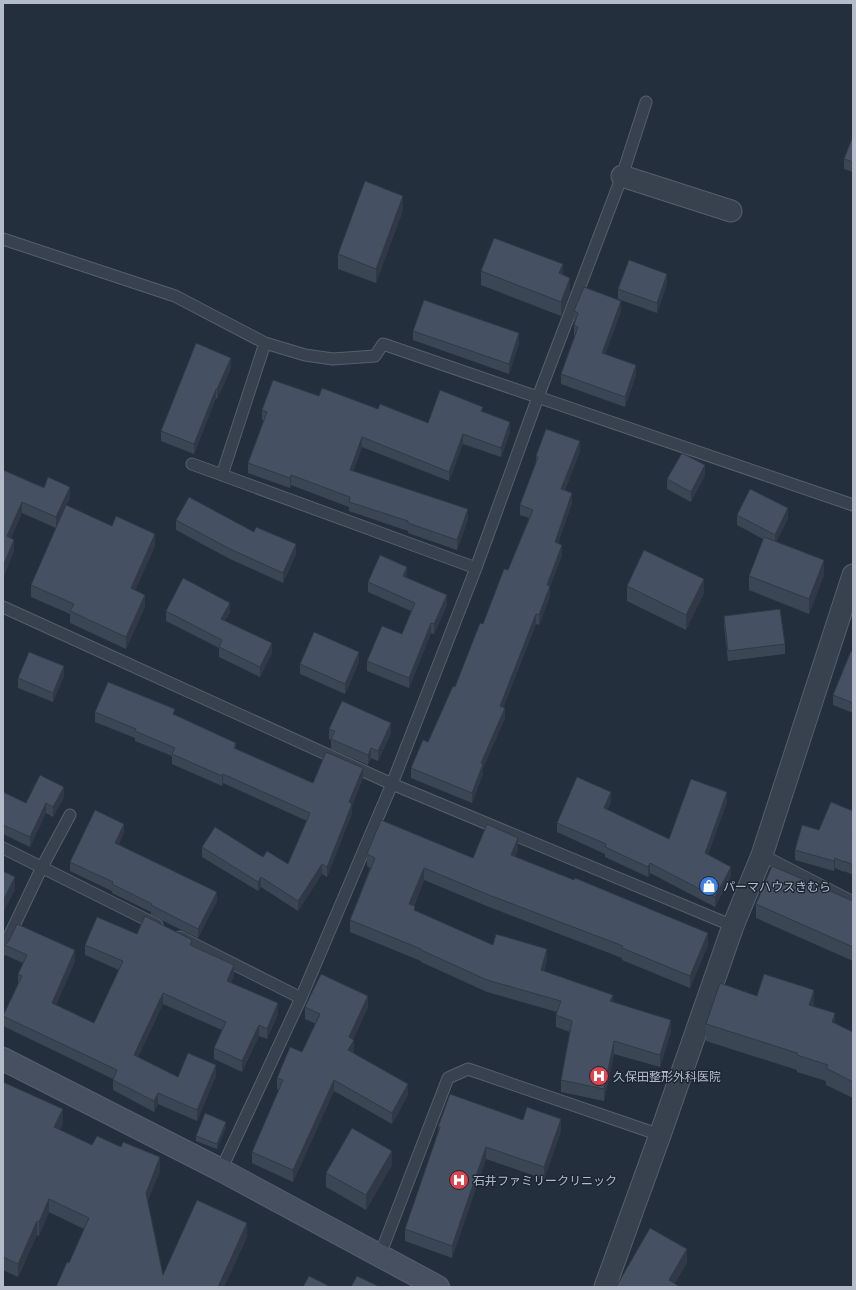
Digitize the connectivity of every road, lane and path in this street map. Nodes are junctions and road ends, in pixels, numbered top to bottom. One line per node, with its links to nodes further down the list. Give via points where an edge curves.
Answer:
1 (646, 102): 2 (lane)
2 (622, 176): 3 (street); 6 (lane)
3 (732, 211)
4 (3, 239): 5 (lane, via 175,296)
5 (265, 343): 6 (lane, via 305,355 333,359 375,356 383,344); 8 (lane)
6 (538, 397): 9 (lane); 10 (lane)
7 (192, 464): 8 (lane)
8 (222, 475): 10 (lane)
9 (853, 505)
10 (476, 568): 13 (lane)
11 (853, 575): 16 (street)
12 (3, 608): 13 (lane)
13 (392, 784): 19 (lane); 21 (lane)
14 (70, 815): 17 (lane)
15 (3, 848): 17 (lane)
16 (762, 855): 18 (lane); 19 (street)
17 (42, 867): 20 (lane); 21 (lane)
18 (853, 902)
19 (733, 926): 23 (street)
20 (3, 950)
21 (301, 998): 24 (lane)
22 (3, 1059): 24 (street)
23 (660, 1135): 25 (lane, via 468,1069 448,1078); 27 (street)
24 (221, 1170): 25 (street)
25 (380, 1255): 26 (street)
26 (438, 1287)
27 (604, 1287)

